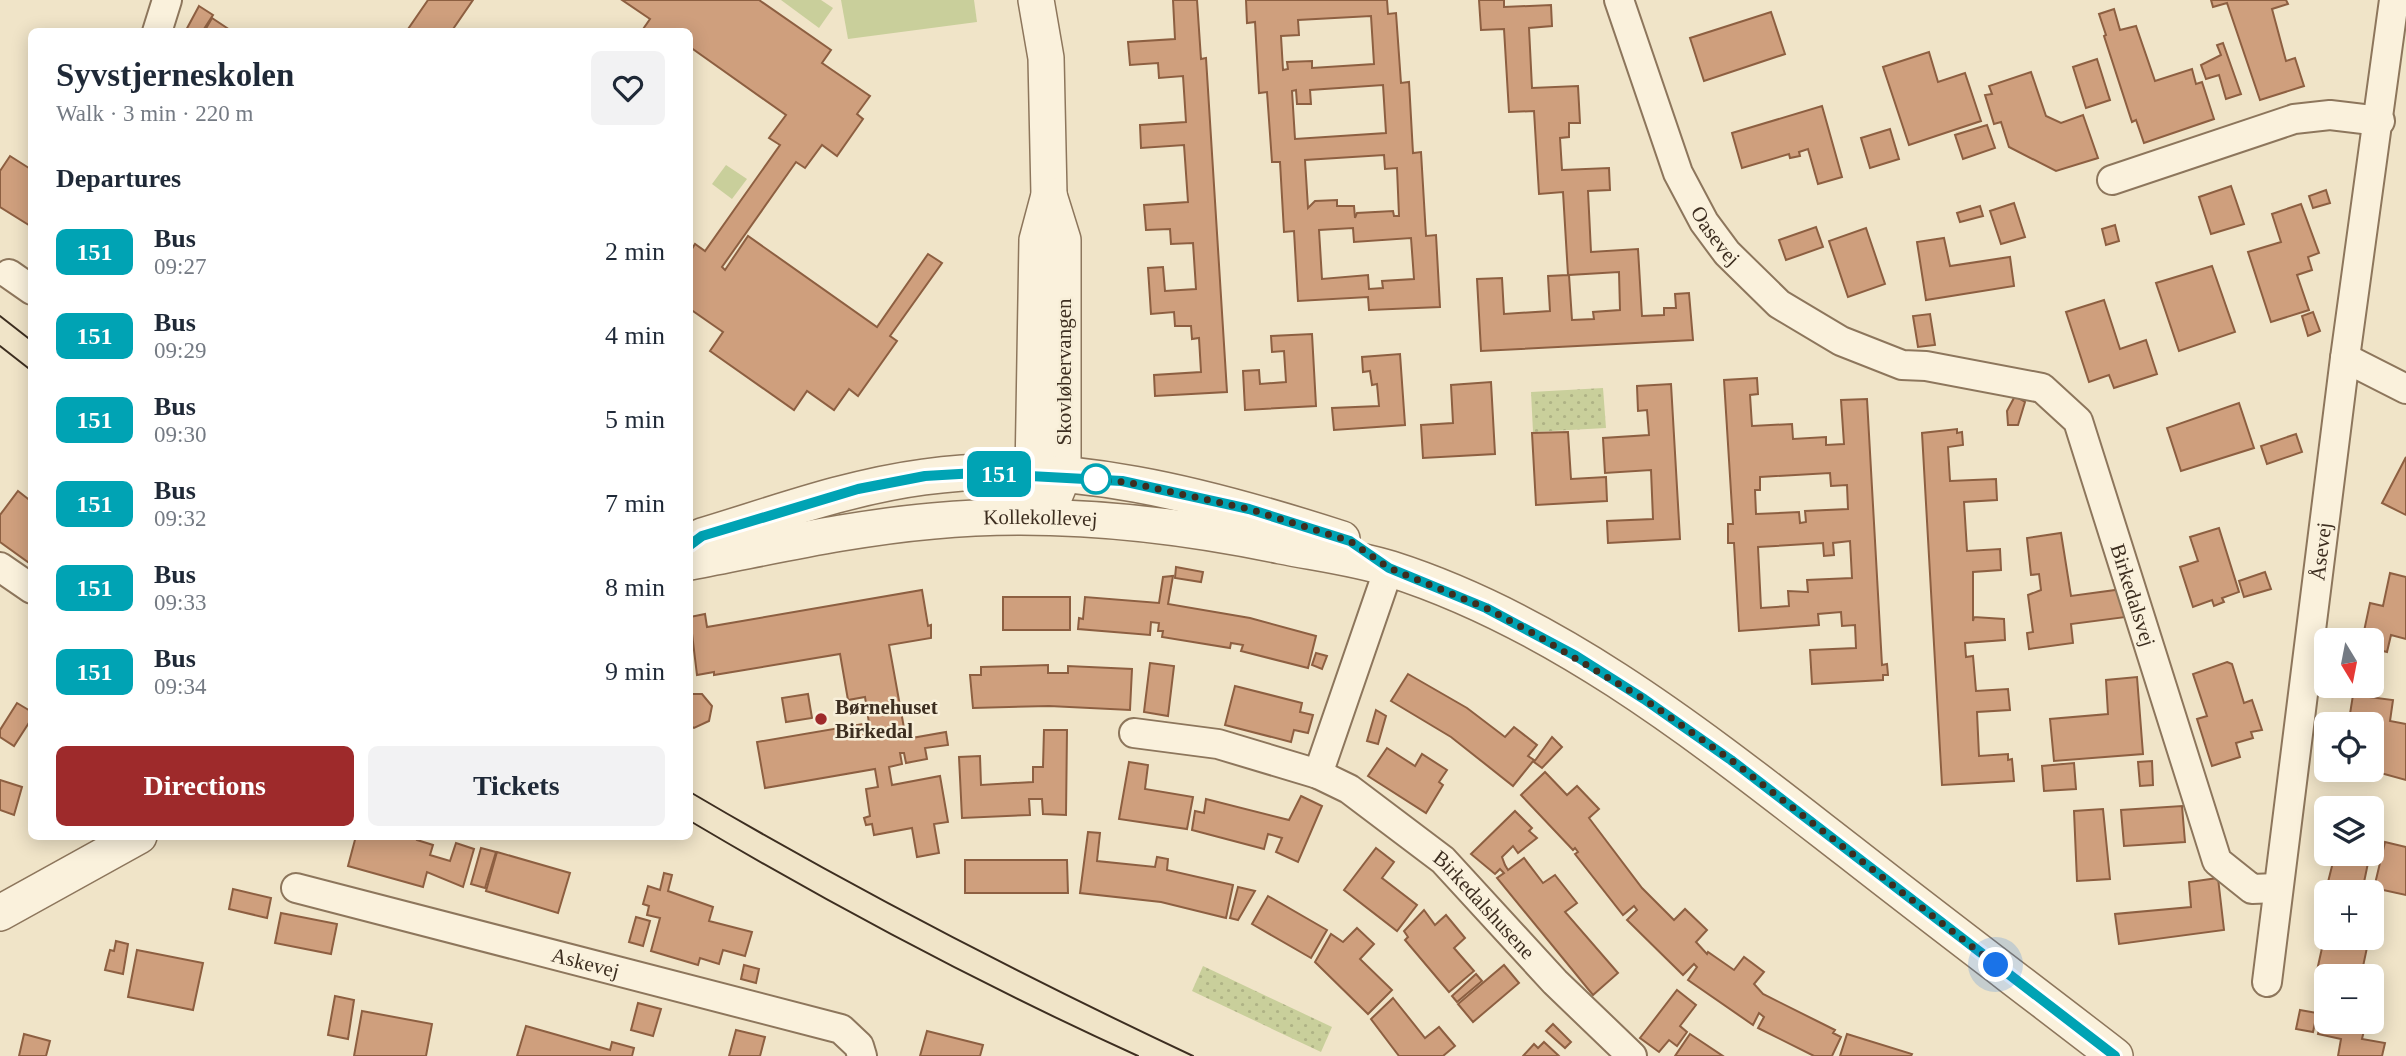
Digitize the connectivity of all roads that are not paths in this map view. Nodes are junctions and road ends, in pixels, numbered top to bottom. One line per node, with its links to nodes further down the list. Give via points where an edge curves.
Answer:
1 (167, 0): 5 (street)
2 (1036, 0): 13 (street, Skovløbervangen, via 1046,58 1049,195 1063,240)
3 (1619, 0): 11 (street, Oasevej, via 1678,173 1727,253 1779,304 1841,341 1902,365)
4 (2394, 0): 6 (street, Åsevej)
5 (157, 28)
6 (2380, 121): 7 (street, via 2330,115 2294,119); 10 (street, Åsevej)
7 (2112, 180)
8 (9, 274): 9 (street)
9 (28, 287)
10 (2345, 358): 12 (street); 24 (street, Åsevej)
11 (1926, 366): 24 (street, Birkedalsvej, via 2042,388 2078,421 2217,861 2252,890)
12 (2406, 389)
13 (1048, 475): 14 (street, Skovløbervangen); 15 (street, Kollekollevej, via 925,476 858,489 702,536); 18 (street, Kollekollevej, via 1122,481 1249,509 1350,541)
14 (1046, 517): 16 (street, Kollekollevej, via 967,519 851,531); 18 (street, Kollekollevej, via 1119,519)
15 (693, 543)
16 (693, 561)
17 (0, 567): 19 (street)
18 (1389, 568): 21 (street); 29 (street, Kollekollevej, via 1486,608 1644,699 1731,760)
19 (28, 586)
20 (1134, 733): 21 (street, Birkedalshusene, via 1218,744)
21 (1318, 774): 28 (street, Birkedalshusene, via 1349,789 1443,860 1555,982)
22 (132, 840): 25 (street)
23 (296, 888): 27 (street, Askevej, via 841,1029 859,1046)
24 (2277, 888): 26 (street, Åsevej)
25 (0, 913)
26 (2266, 982)
27 (862, 1056)
28 (1632, 1056)
29 (2115, 1056)

